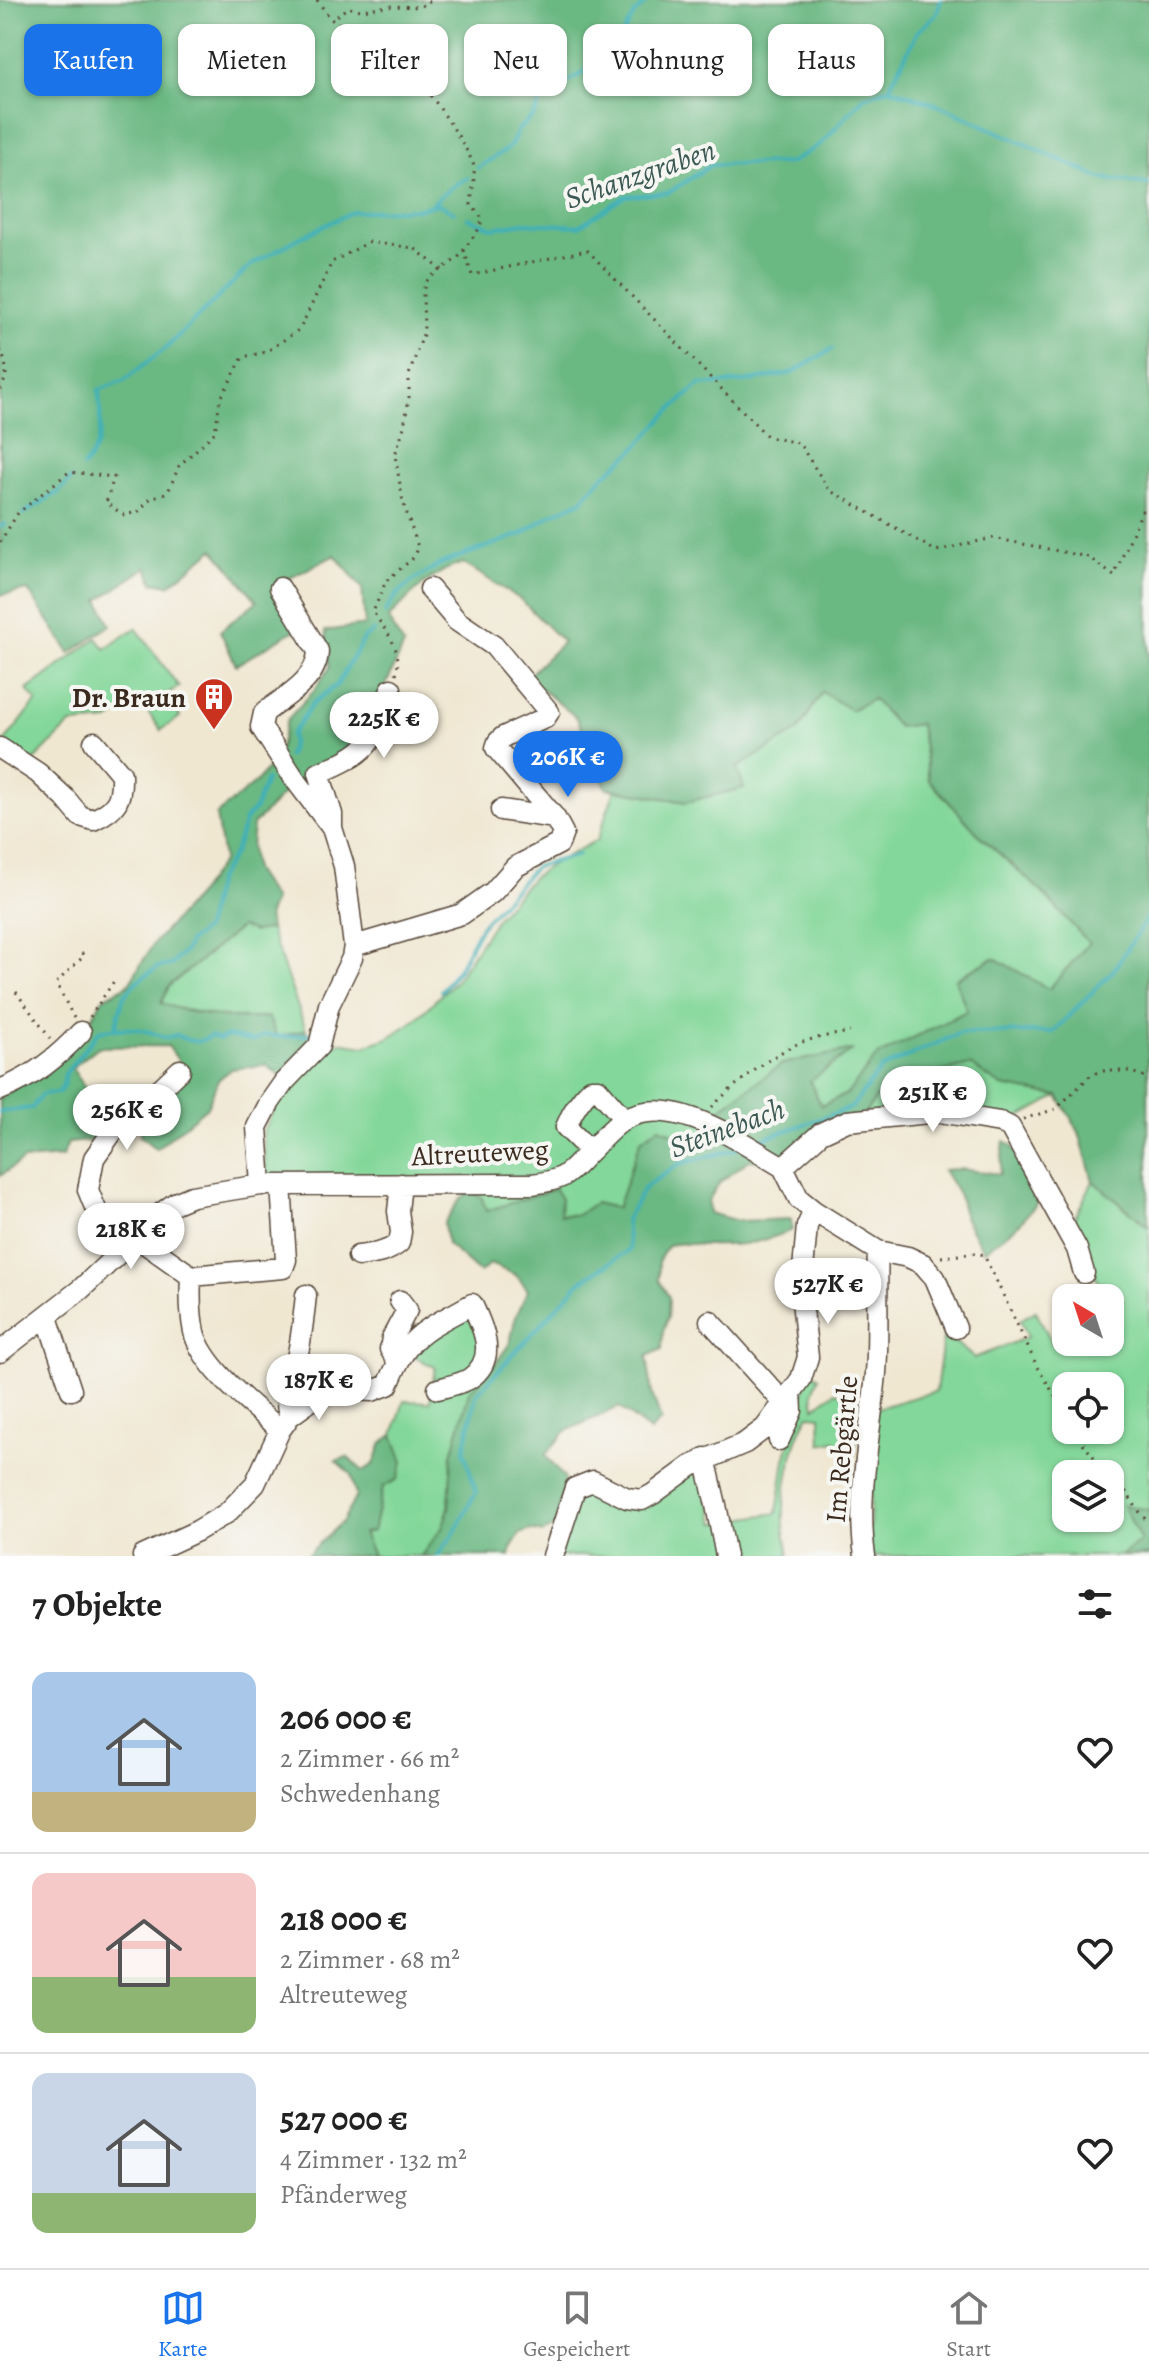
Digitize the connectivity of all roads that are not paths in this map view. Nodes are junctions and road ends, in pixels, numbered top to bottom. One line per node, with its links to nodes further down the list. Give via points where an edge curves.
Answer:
1 (280, 588): 8 (street, via 318,651 318,662 308,679 264,713 261,727)
2 (430, 589): 7 (street, via 457,621 494,646 549,712 503,737 496,748)
3 (391, 689): 8 (street, via 372,740 362,752 319,773)
4 (94, 742): 5 (street, via 121,774 122,790 116,805 93,820 80,816 38,773)
5 (0, 748)
6 (501, 810): 7 (street)
7 (555, 818): 9 (street, via 563,833 559,844 515,867 493,892 462,914)
8 (332, 828): 9 (street, via 344,866)
9 (354, 946): 17 (street, via 329,1005 319,1046 284,1082 257,1127)
10 (81, 1032): 12 (street, via 22,1082)
11 (180, 1070): 19 (street, via 126,1113 94,1158 88,1190 101,1222)
12 (0, 1090)
13 (624, 1119): 14 (street, Altreuteweg); 14 (street, via 598,1089 582,1097 566,1127); 15 (street, via 651,1111 698,1121)
14 (590, 1151): 16 (street, Altreuteweg, via 556,1181)
15 (783, 1167): 18 (street, via 799,1199); 22 (street, via 821,1133 847,1121 939,1112 1000,1122 1010,1127 1070,1235)
16 (401, 1184): 17 (street, Altreuteweg); 21 (street, via 399,1243 391,1250)
17 (271, 1185): 19 (street, Altreuteweg, via 175,1203); 23 (street, via 286,1260 283,1268)
18 (814, 1211): 20 (street); 33 (street, via 807,1226 801,1291 808,1357 801,1379)
19 (128, 1244): 23 (street); 26 (street, Altreuteweg)
20 (878, 1251): 28 (street, via 923,1264 935,1278); 40 (street, Im Rebgärtle)
21 (358, 1256)
22 (1084, 1273)
23 (191, 1276): 34 (street, via 195,1335 211,1363)
24 (306, 1295): 34 (street)
25 (400, 1301): 30 (street, via 407,1310 390,1349)
26 (47, 1317): 29 (street, Altreuteweg); 32 (street)
27 (710, 1321): 33 (street)
28 (956, 1328)
29 (0, 1352)
30 (398, 1362): 31 (street, via 409,1344 472,1304 487,1350 479,1370 467,1380); 34 (street, via 388,1385 372,1391 338,1389 316,1397)
31 (438, 1389)
32 (71, 1390)
33 (787, 1397): 35 (street, via 792,1411); 36 (street, via 765,1428 745,1443)
34 (285, 1423): 37 (street, via 255,1484 227,1513)
35 (779, 1440)
36 (705, 1458): 38 (street, via 642,1500 593,1481 575,1488); 39 (street)
37 (143, 1556)
38 (553, 1556)
39 (726, 1556)
40 (865, 1556)

